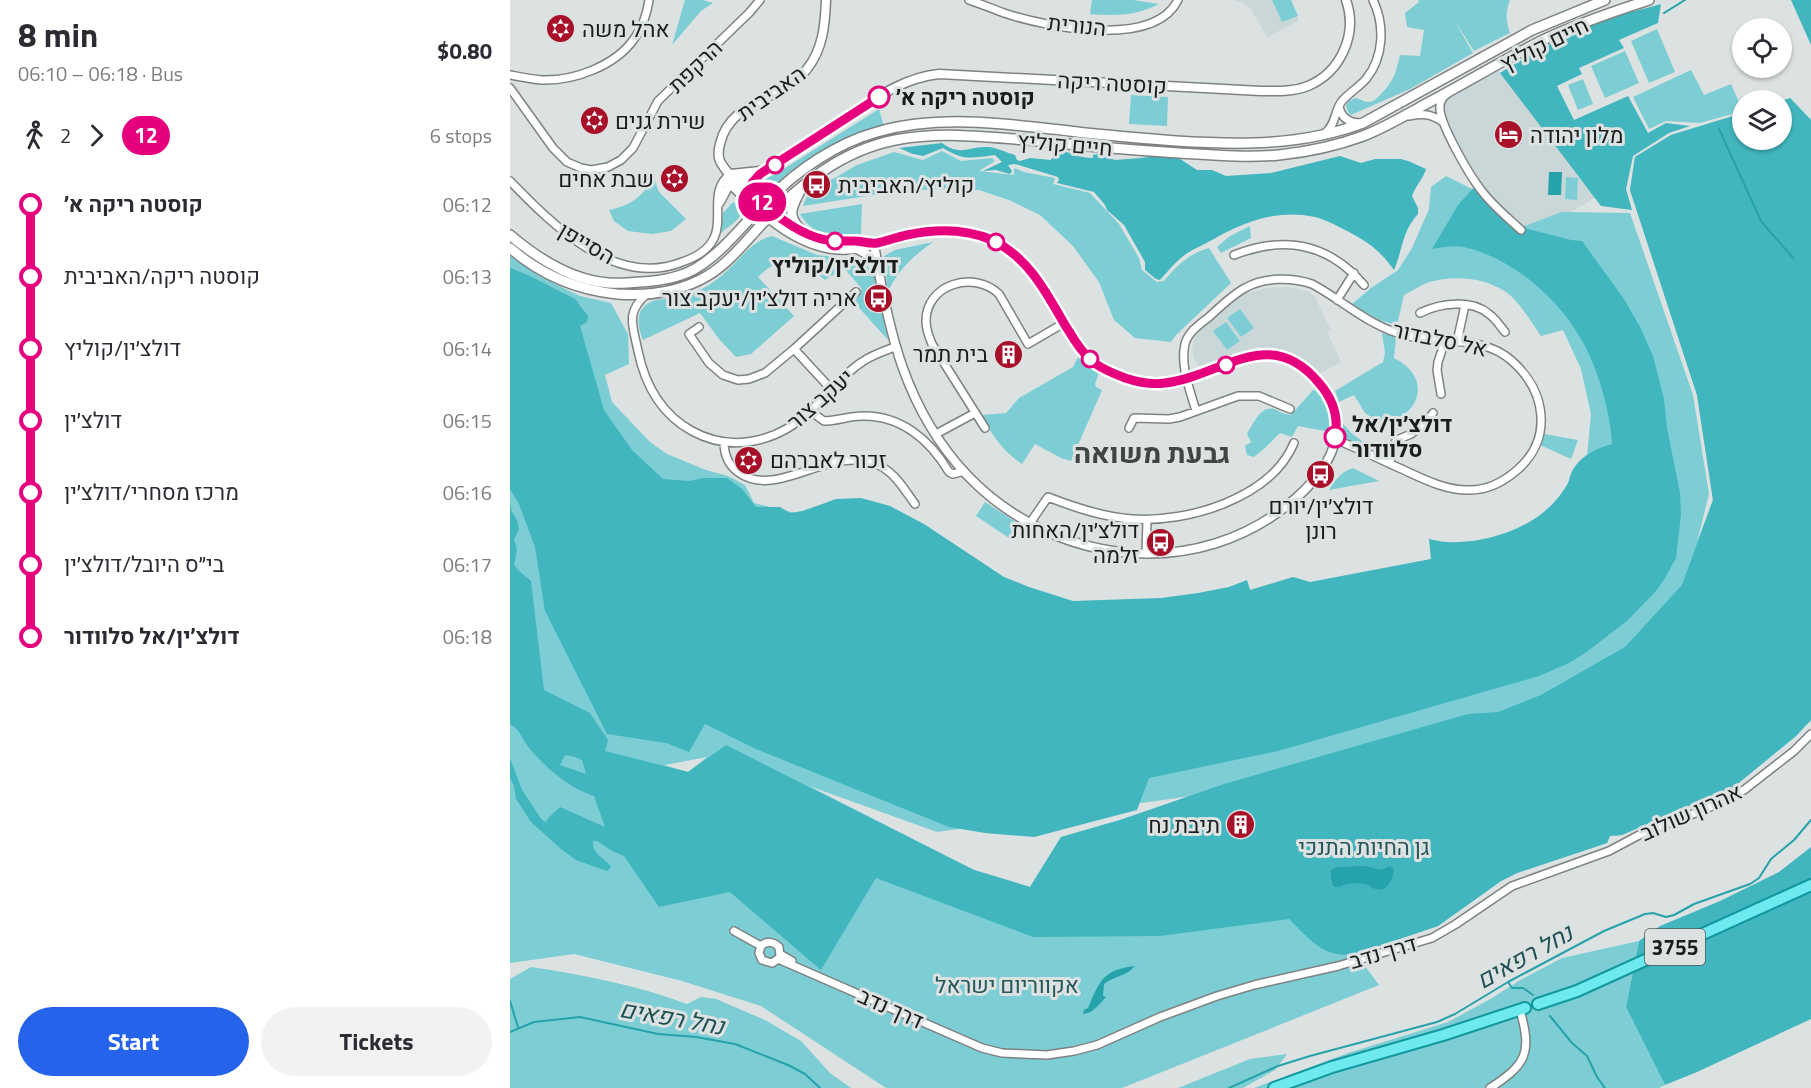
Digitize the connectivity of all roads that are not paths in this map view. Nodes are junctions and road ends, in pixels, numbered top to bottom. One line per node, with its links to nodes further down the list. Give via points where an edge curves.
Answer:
1 (649, 0): 10 (street, via 634,39 615,57 566,78 543,80)
2 (760, 0): 11 (street, הרקפת, via 658,101 633,148 608,167 591,170 567,162)
3 (826, 0): 19 (street, האביבית, via 825,29 808,68 790,84 739,113 727,126 718,151)
4 (969, 0): 5 (street, הנורית, via 1005,14 1112,30 1151,24 1171,11)
5 (1178, 0)
6 (1346, 0): 18 (street, קוסטה ריקה, via 1350,30 1342,55 1326,74 1300,88 1283,91 926,75 891,90)
7 (1373, 0): 13 (street, via 1381,27 1380,48 1368,77)
8 (1605, 0): 16 (main road, חיים קוליץ, via 1532,30)
9 (1649, 0): 12 (main road, חיים קוליץ, via 1549,37)
10 (510, 75)
11 (510, 88)
12 (1451, 90): 14 (main road, חיים קוליץ); 15 (street, via 1441,102)
13 (1340, 106): 16 (street, via 1346,119); 17 (street, via 1333,124)
14 (1403, 117): 15 (street, via 1428,114); 21 (main road, חיים קוליץ, via 1340,144 1248,157 986,136 923,136 860,151)
15 (1443, 122): 25 (street, via 1480,189)
16 (1363, 123): 17 (main road, חיים קוליץ)
17 (1320, 136): 23 (main road, חיים קוליץ, via 1278,143 1233,144 1111,137 1021,126 922,124 878,131 847,144 816,161)
18 (763, 172): 19 (street, קוסטה ריקה, via 751,178); 22 (street, via 752,183)
19 (732, 179): 20 (street, הסייפן, via 725,178 720,189 716,233 708,248 678,264 647,268 616,262 588,249 551,222); 22 (street); 23 (street)
20 (510, 181)
21 (802, 186): 24 (main road, חיים קוליץ); 26 (main road, via 791,215)
22 (754, 196): 23 (street)
23 (761, 207): 24 (street); 27 (main road, חיים קוליץ, via 698,267 648,282 608,283 578,276 545,261)
24 (771, 215): 26 (street); 30 (street, via 791,233 815,245); 36 (main road, חיים קוליץ, via 707,276)
25 (1521, 230)
26 (803, 232): 28 (street, via 832,241)
27 (510, 235)
28 (874, 243): 30 (street); 32 (street); 40 (street, via 940,231 966,232 992,240 1026,265)
29 (510, 248): 36 (main road, חיים קוליץ, via 540,270 574,285 606,293)
30 (857, 249): 32 (street)
31 (1234, 255): 33 (street, via 1265,245 1292,245 1328,255)
32 (878, 264): 45 (street)
33 (1354, 273): 34 (street); 37 (street)
34 (1364, 285)
35 (856, 292): 46 (street)
36 (647, 294): 59 (street, יעקב צור, via 636,304 632,315 641,366 652,393 660,406 684,427)
37 (1337, 300): 43 (street, אל סלבדור, via 1390,331); 47 (street, אל סלבדור, via 1303,281 1273,280 1245,288 1186,339)
38 (1465, 305): 39 (street, via 1442,305); 42 (street, via 1485,311); 44 (street)
39 (1420, 313)
40 (1064, 323): 47 (street, via 1084,354 1112,373 1149,384); 53 (street, via 1028,344 993,288 964,281 939,293 927,312 927,333)
41 (699, 327): 46 (street, via 689,334 702,354 723,375 738,380 765,373)
42 (1505, 332)
43 (1445, 341): 44 (street, אל סלבדור); 49 (street, via 1437,370)
44 (1457, 342): 61 (street, אל סלבדור, via 1503,354 1526,377 1542,420 1536,447 1525,463 1504,480 1470,490 1431,483)
45 (895, 347): 48 (street, יעקב צור, via 862,362); 57 (street, via 912,392)
46 (794, 349): 48 (street)
47 (1186, 378): 52 (street, אל סלבדור); 58 (street, via 1255,355 1287,358 1313,376 1331,400 1337,423)
48 (831, 389): 51 (street, יעקב צור)
49 (1441, 394)
50 (1290, 408): 52 (street, via 1259,396 1239,396)
51 (810, 411): 59 (street, יעקב צור, via 792,426 768,437 745,443); 62 (street, via 824,421 870,416 891,420 927,442 949,472)
52 (1196, 411): 56 (street, via 1169,418 1134,418)
53 (975, 412): 55 (street); 57 (street)
54 (1433, 413): 61 (street, via 1411,434 1397,440)
55 (985, 428)
56 (1129, 428)
57 (936, 434): 62 (street)
58 (1335, 439): 61 (street, אל סלבדור); 66 (street, via 1314,480 1265,522 1217,543)
59 (724, 442): 63 (street, via 729,464 755,479 780,478 850,461 877,464 898,480)
60 (1294, 443): 64 (street, via 1274,474 1243,494 1196,513)
61 (1389, 464)
62 (963, 471): 65 (street, via 998,502)
63 (915, 504)
64 (1147, 520): 65 (street, via 1102,515 1048,497); 66 (street)
65 (1030, 523): 66 (street, via 1098,548)
66 (1146, 554)
67 (1811, 734): 68 (street, אהרון שולוב, via 1744,790)
68 (1592, 857): 72 (street, דרך נדב, via 1512,886 1432,938 1338,966 1254,985 1160,1017 1097,1045 1047,1055 982,1048)
69 (1811, 885): 73 (main road, 3755)
70 (734, 931): 71 (street)
71 (761, 946): 72 (street, via 773,943 779,947); 72 (street, via 762,960 768,963)
72 (779, 957)
73 (1538, 1005)
74 (1522, 1009): 75 (main road); 76 (street, via 1527,1046 1524,1055 1511,1075)
75 (1274, 1088)
76 (1490, 1088)

